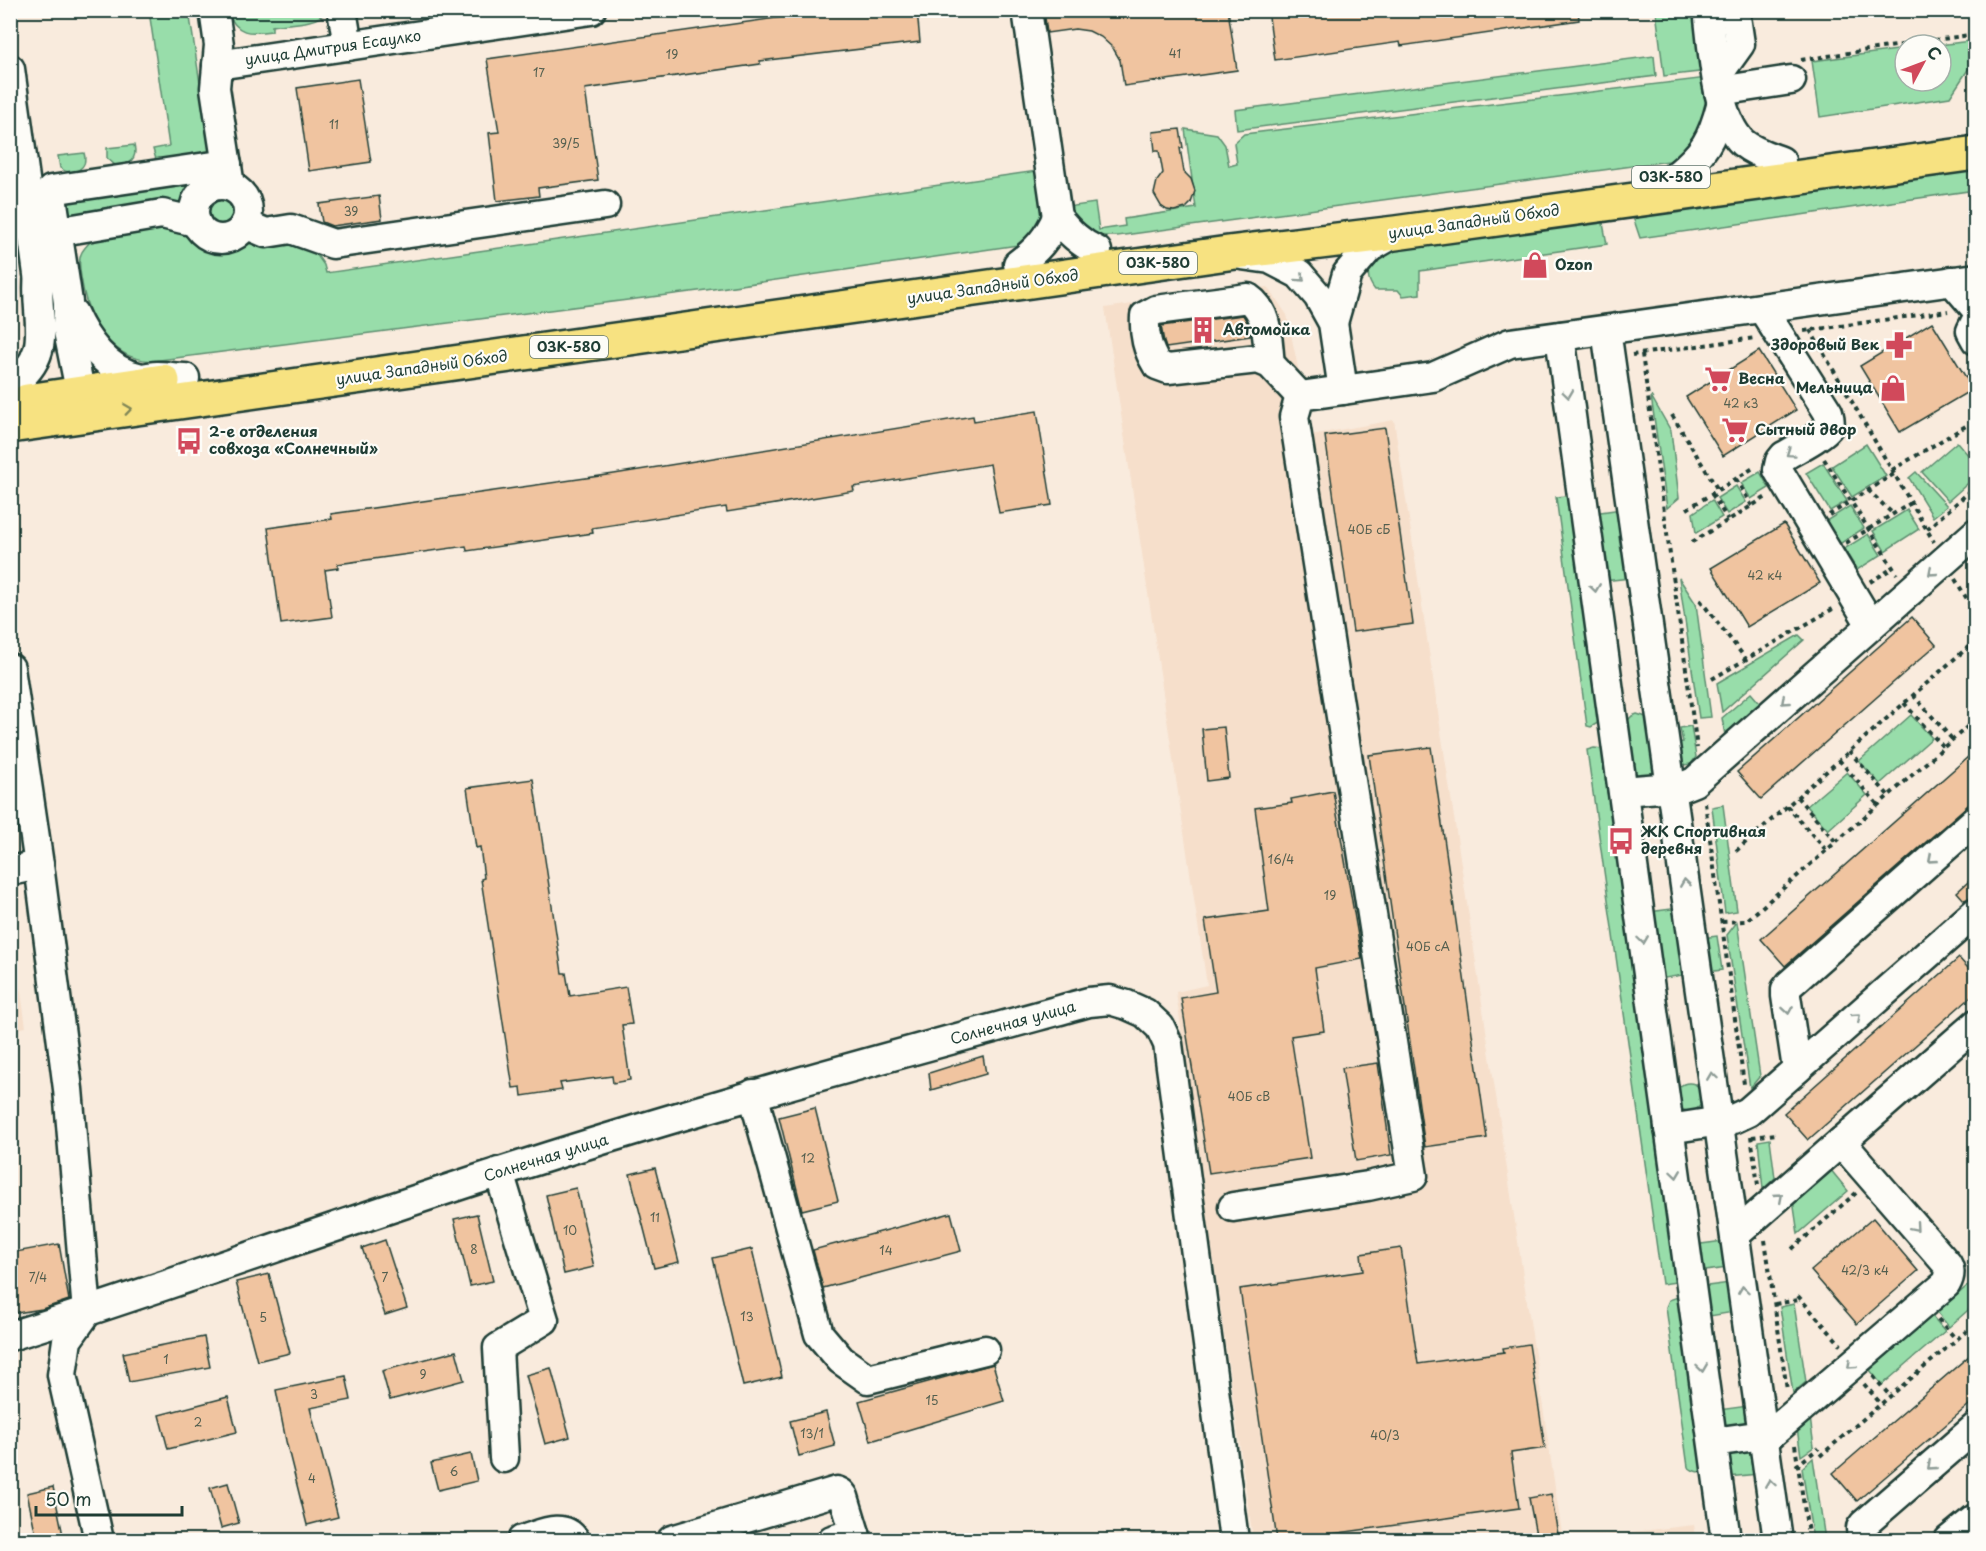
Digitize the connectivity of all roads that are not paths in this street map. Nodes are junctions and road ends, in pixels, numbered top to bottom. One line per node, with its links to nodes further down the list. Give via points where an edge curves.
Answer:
1 (214, 10): 8 (street, via 219,45)
2 (342, 10): 7 (street)
3 (591, 10): 7 (street, улица Дмитрия Есаулко)
4 (1027, 10): 18 (street)
5 (1708, 10): 11 (street)
6 (1735, 10): 11 (street, via 1740,45)
7 (348, 46): 8 (street, улица Дмитрия Есаулко)
8 (217, 65): 15 (street, via 215,88)
9 (10, 69): 23 (street)
10 (1791, 71): 11 (street)
11 (1719, 91): 14 (street, via 1732,128 1743,143); 16 (street, via 1715,128 1703,151)
12 (1976, 135): 14 (highway, улица Западный Обход / 03К-580)
13 (1976, 153): 21 (highway, улица Западный Обход / 03К-580)
14 (1781, 161): 16 (highway, улица Западный Обход / 03К-580)
15 (228, 175): 19 (street, via 204,190 195,205); 20 (street, via 248,206); 23 (street, via 51,190)
16 (1676, 176): 22 (highway, улица Западный Обход / 03К-580, via 1393,218)
17 (605, 205): 20 (street, via 333,244 291,229 266,233)
18 (1057, 217): 22 (street, via 1085,246); 25 (street, via 1042,244)
19 (196, 222): 20 (street, via 207,235 224,238); 23 (street, via 162,214)
20 (245, 225)
21 (1395, 232): 24 (highway, улица Западный Обход / 03К-580); 31 (street, via 1369,248 1347,274)
22 (1097, 251): 25 (highway, улица Западный Обход / 03К-580)
23 (46, 253): 27 (street); 37 (street, via 41,344 32,363); 41 (street)
24 (1227, 253): 31 (street, one-way to 31, via 1270,259 1299,274 1318,296); 41 (highway, улица Западный Обход / 03К-580, one-way to 24)
25 (1018, 264): 36 (highway, улица Западный Обход / 03К-580)
26 (1964, 280): 28 (street); 29 (street)
27 (68, 302): 36 (street, via 91,345 125,374); 41 (street)
28 (1762, 308): 32 (street); 44 (street, one-way to 44, via 1830,418 1829,425 1784,456 1778,470)
29 (1976, 309)
30 (1976, 321): 34 (street, via 1971,331)
31 (1333, 323): 38 (street)
32 (1606, 330): 33 (street); 46 (street)
33 (1560, 336): 38 (street, via 1510,343 1432,377); 47 (street, one-way to 47)
34 (1976, 340)
35 (1270, 364): 39 (street)
36 (185, 378): 41 (highway, улица Западный Обход / 03К-580)
37 (10, 387)
38 (1343, 390): 39 (street)
39 (1300, 396): 59 (street, via 1294,417 1413,1176)
40 (10, 404): 41 (highway, улица Западный Обход / 03К-580)
41 (58, 411): 42 (street, via 21,432)
42 (10, 443)
43 (1976, 533): 44 (street, one-way to 44)
44 (1871, 626): 46 (street, one-way to 46, via 1701,775 1689,784)
45 (10, 668): 49 (street)
46 (1671, 787): 47 (street); 55 (street, one-way to 46)
47 (1623, 791): 56 (street, one-way to 56)
48 (1976, 820): 53 (street, one-way to 53, via 1786,989)
49 (39, 866): 50 (street); 61 (street, via 68,1089)
50 (10, 871)
51 (1976, 912): 53 (street, one-way to 51)
52 (1976, 1023): 57 (street)
53 (1797, 1069): 55 (street, via 1748,1112)
54 (753, 1094): 58 (street, Солнечная улица); 63 (street, via 819,1334 841,1360 868,1379); 74 (street, Солнечная улица, via 1089,1002 1110,1000 1145,1013 1160,1027 1168,1044)
55 (1719, 1121): 56 (street); 60 (street)
56 (1669, 1129): 66 (street, one-way to 66)
57 (1841, 1142): 60 (street, one-way to 57); 65 (street, one-way to 65, via 1947,1264 1950,1278 1771,1434)
58 (499, 1172): 61 (street, Солнечная улица); 67 (street, via 544,1320 498,1348)
59 (1233, 1207)
60 (1735, 1235): 65 (street, one-way to 60)
61 (87, 1312): 62 (street, Солнечная улица); 70 (street, via 67,1340 62,1376)
62 (10, 1336)
63 (985, 1350)
64 (1976, 1427): 77 (street, one-way to 77, via 1864,1524)
65 (1763, 1435): 66 (street); 76 (street, one-way to 65)
66 (1713, 1442): 75 (street)
67 (504, 1458)
68 (1976, 1518): 78 (street)
69 (848, 1538): 73 (street, via 844,1497 837,1491)
70 (99, 1540)
71 (522, 1540): 72 (street, via 557,1530 567,1532)
72 (575, 1540)
73 (672, 1540)
74 (1234, 1540)
75 (1726, 1540)
76 (1778, 1540)
77 (1862, 1540)
78 (1949, 1540)

